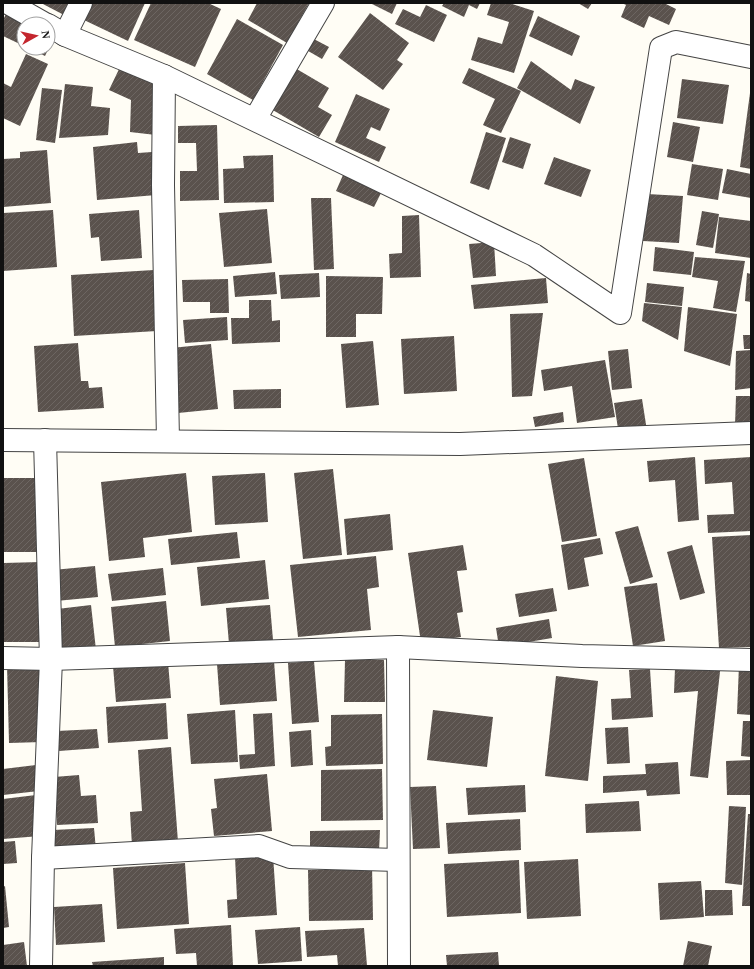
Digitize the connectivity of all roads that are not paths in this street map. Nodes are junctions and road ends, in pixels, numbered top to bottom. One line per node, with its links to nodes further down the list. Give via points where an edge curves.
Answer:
1 (8, 3): 4 (street)
2 (81, 3): 5 (street)
3 (324, 3): 8 (street)
4 (31, 16)
5 (56, 30): 7 (street)
6 (751, 57): 8 (street, via 676,42 661,48 620,313 534,255)
7 (164, 76): 8 (street); 12 (street, via 163,207)
8 (255, 120)
9 (751, 433): 12 (street, via 460,444)
10 (3, 440): 11 (street)
11 (45, 440): 12 (street); 15 (street)
12 (168, 440)
13 (398, 647): 15 (street); 16 (street, via 582,656); 18 (street)
14 (3, 658): 15 (street)
15 (51, 659): 17 (street)
16 (751, 660)
17 (43, 858): 18 (street, via 260,846 290,857); 19 (street)
18 (398, 860): 20 (street)
19 (41, 966)
20 (399, 966)

